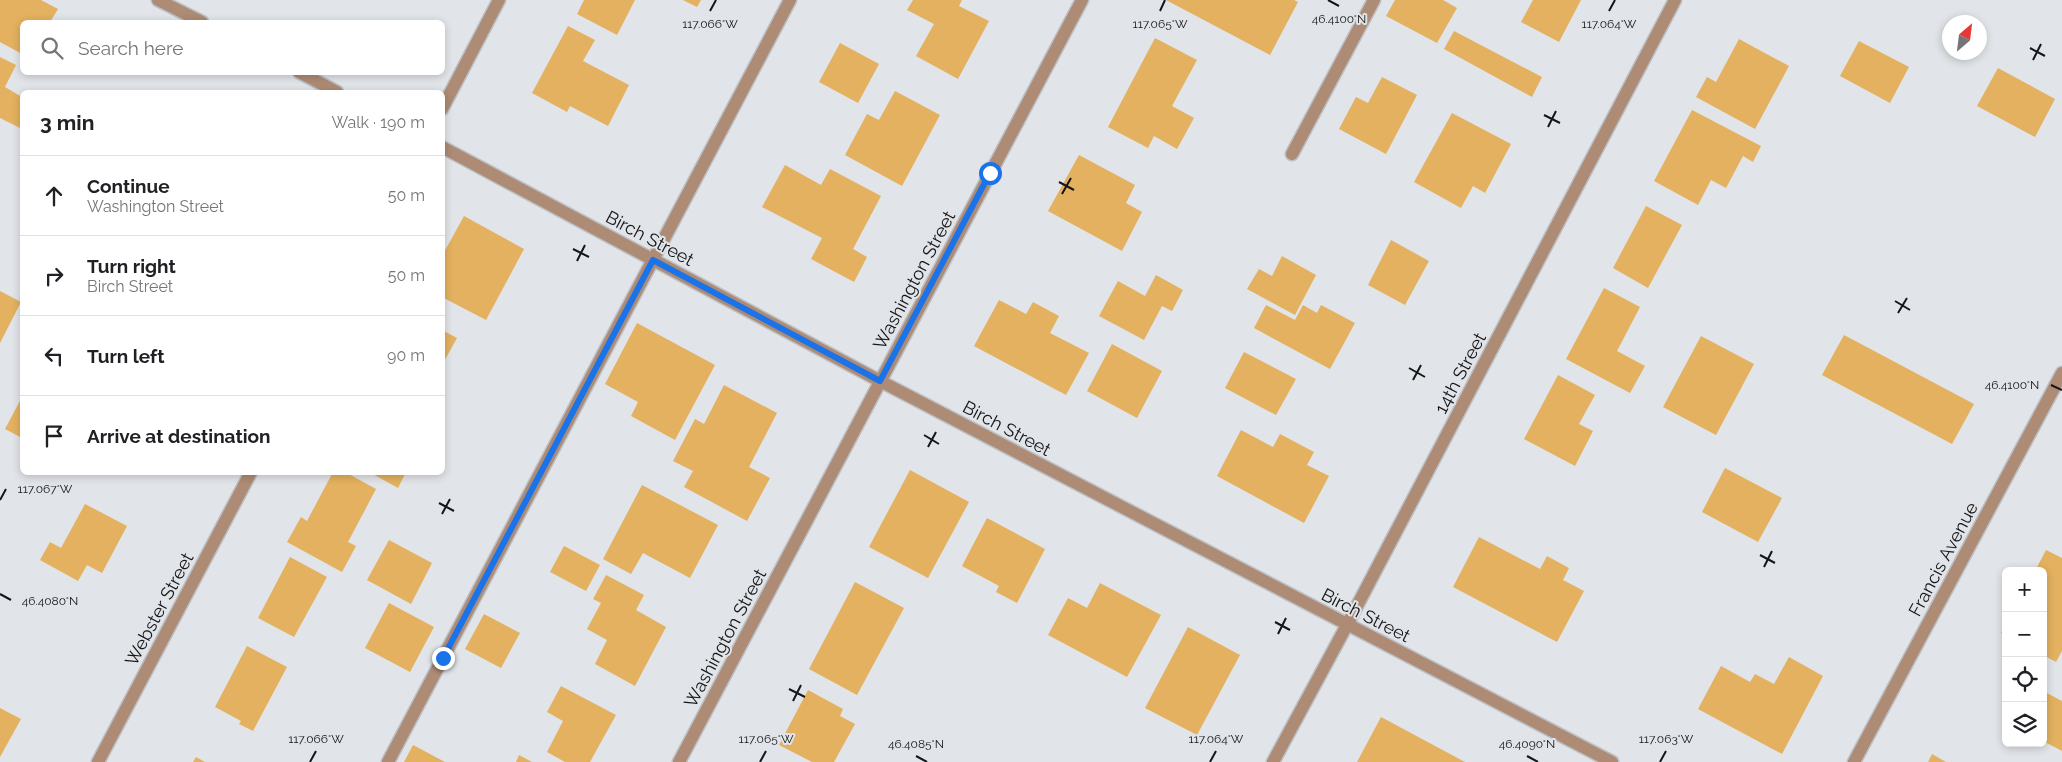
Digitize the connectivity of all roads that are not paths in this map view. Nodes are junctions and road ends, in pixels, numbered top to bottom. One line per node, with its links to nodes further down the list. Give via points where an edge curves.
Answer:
1 (158, 0): 7 (street)
2 (499, 0): 10 (street)
3 (790, 0): 13 (street)
4 (1082, 0): 15 (street, Washington Street)
5 (1374, 0): 12 (street)
6 (1676, 0): 17 (street, 14th Street)
7 (198, 20)
8 (305, 75): 9 (street)
9 (333, 90)
10 (445, 103)
11 (445, 149): 13 (street, Birch Street)
12 (1292, 154)
13 (653, 260): 15 (street, Birch Street); 19 (street)
14 (2062, 373): 23 (street, Francis Avenue)
15 (880, 381): 17 (street, Birch Street); 20 (street, Washington Street)
16 (249, 475): 18 (street, Webster Street)
17 (1347, 625): 21 (street, 14th Street); 22 (street, Birch Street)
18 (98, 762)
19 (388, 762)
20 (679, 762)
21 (1273, 762)
22 (1612, 762)
23 (1854, 762)

